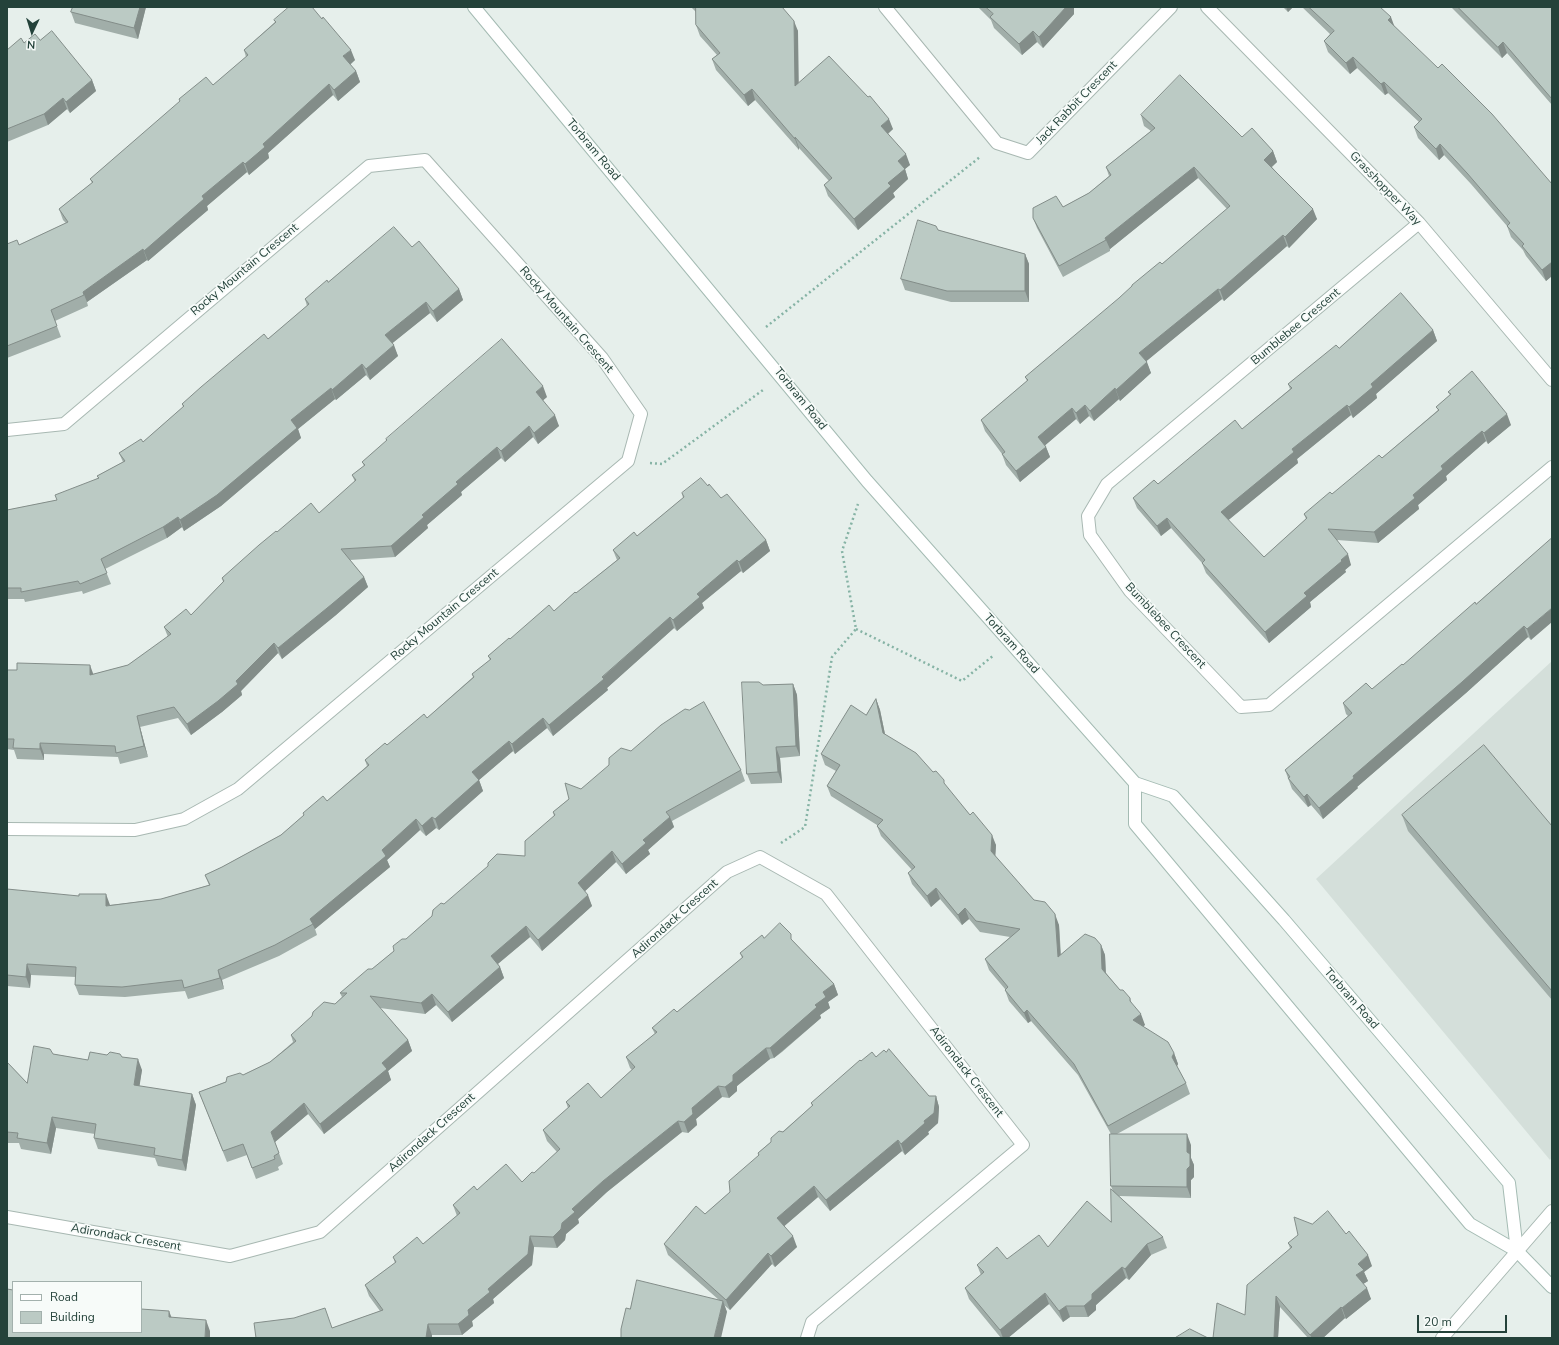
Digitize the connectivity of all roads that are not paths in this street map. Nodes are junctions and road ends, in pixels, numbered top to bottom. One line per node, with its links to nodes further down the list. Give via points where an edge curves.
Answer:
1 (474, 7): 9 (street, Torbram Road, via 867,481)
2 (885, 7): 3 (street, Jack Rabbit Crescent, via 997,143 1028,153)
3 (1171, 7)
4 (1207, 7): 5 (street, Grasshopper Way)
5 (1419, 223): 6 (street, Grasshopper Way); 8 (street, Bumblebee Crescent, via 1107,484 1088,516 1090,534 1130,591 1241,707 1269,705)
6 (1552, 380)
7 (7, 430): 10 (street, Rocky Mountain Crescent, via 64,424 368,166 425,160 602,358 641,414 628,461 238,790 184,819 135,830)
8 (1552, 467)
9 (1135, 783): 13 (street, via 1135,824 1470,1224); 13 (street, Torbram Road, via 1173,796 1284,920 1509,1183)
10 (7, 829)
11 (1552, 1211): 13 (street)
12 (7, 1217): 15 (street, Adirondack Crescent, via 230,1256 320,1232 727,872 760,857 826,894 1023,1145 812,1322)
13 (1517, 1251): 14 (street); 16 (street)
14 (1552, 1288)
15 (807, 1338)
16 (1442, 1338)

